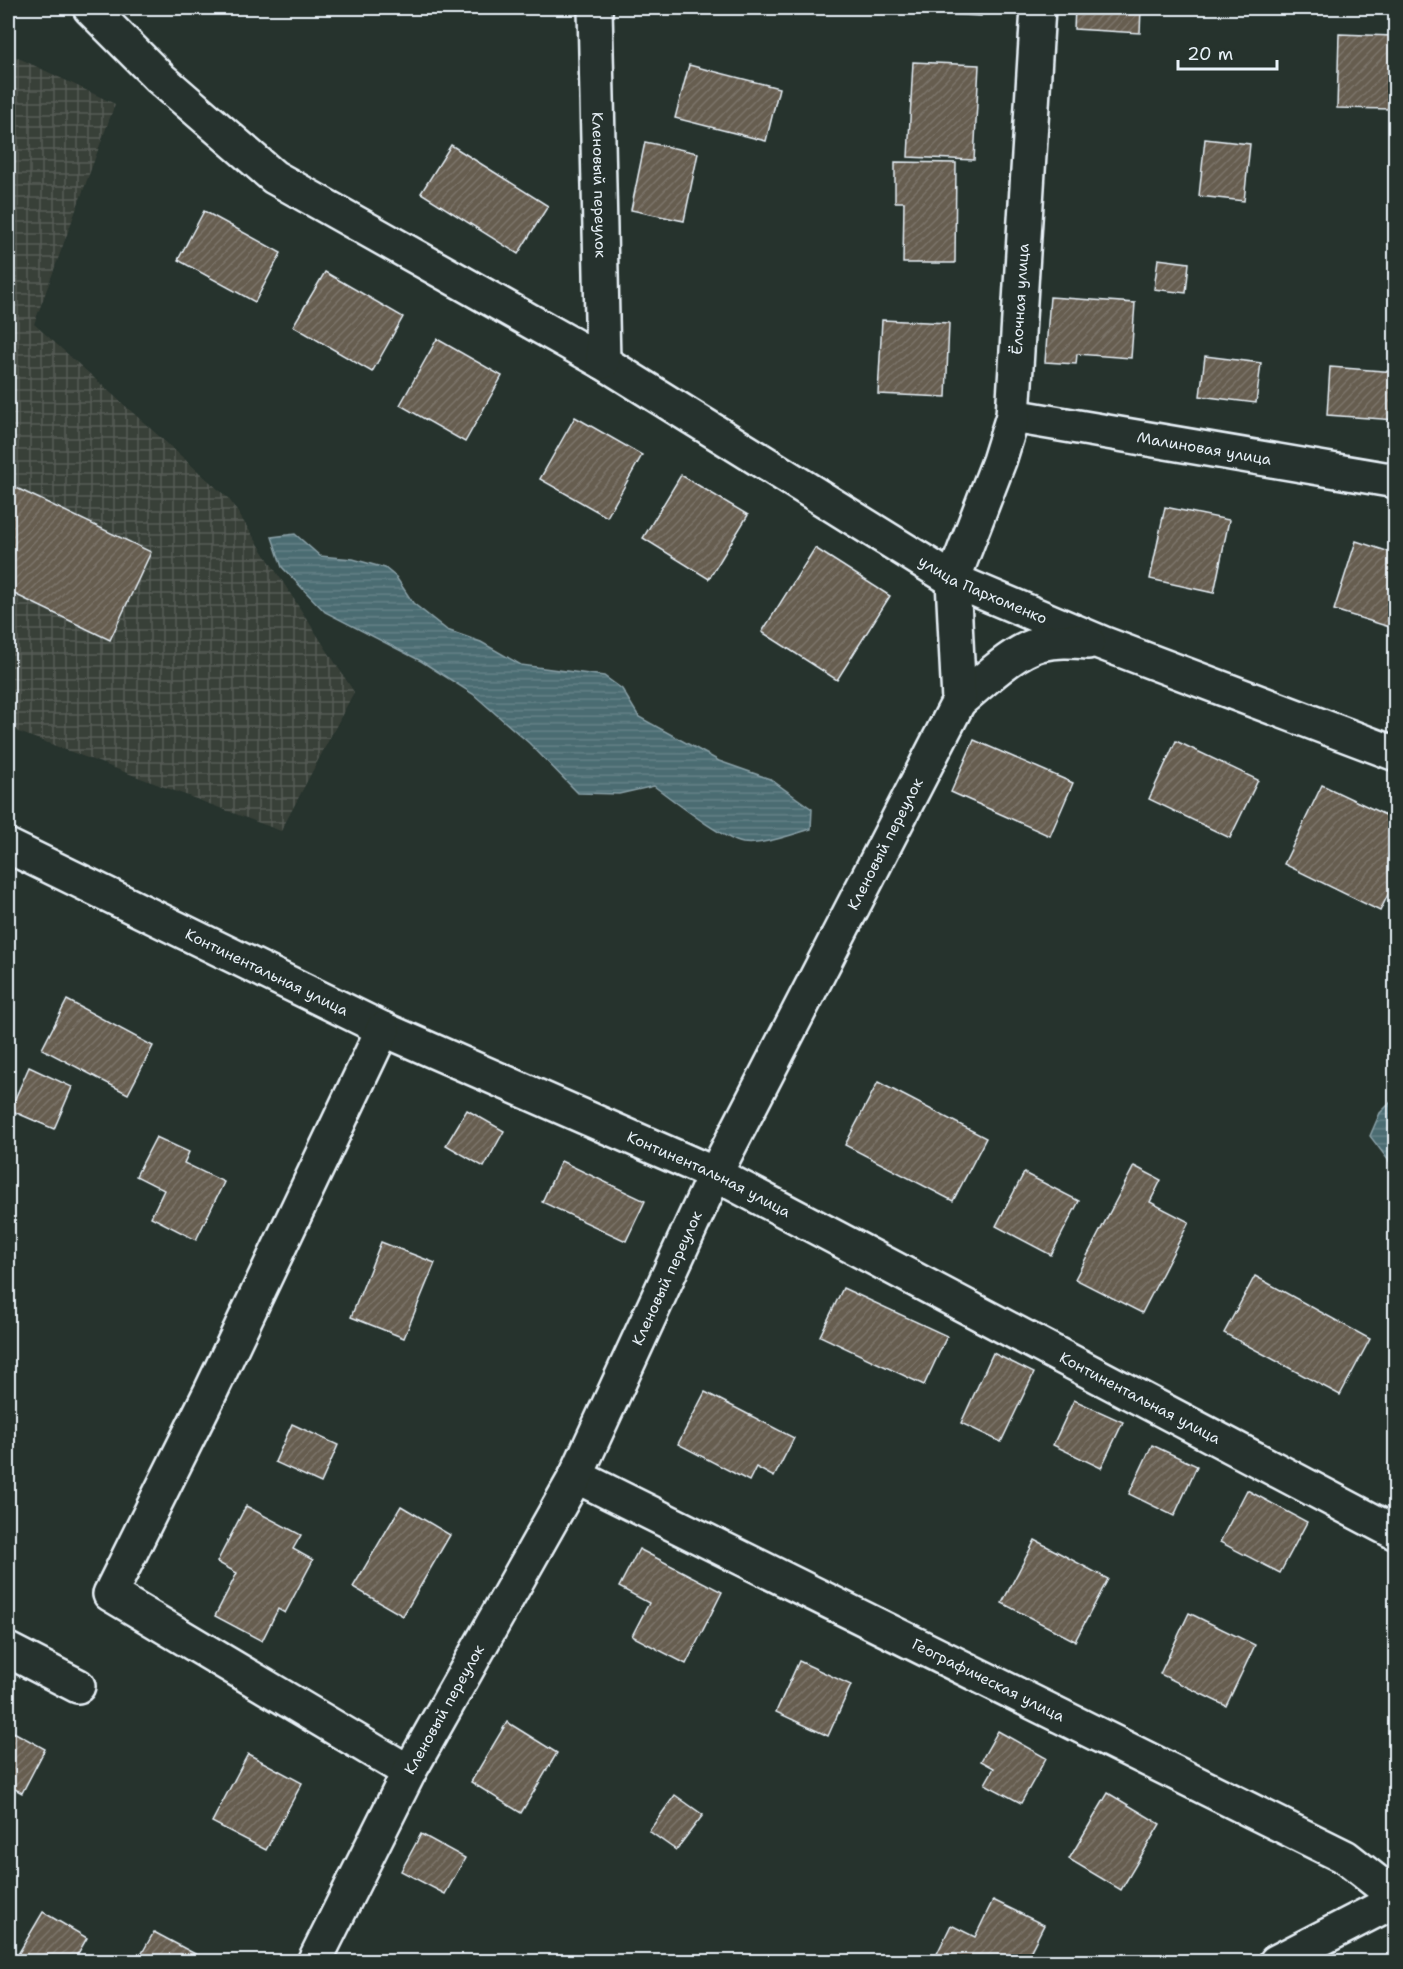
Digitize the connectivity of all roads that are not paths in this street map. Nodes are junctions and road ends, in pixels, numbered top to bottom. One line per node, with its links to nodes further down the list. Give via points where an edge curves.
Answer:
1 (90, 8): 4 (street, улица Пархоменко, via 160,78 274,177)
2 (595, 8): 4 (street, Кленовый переулок)
3 (1038, 8): 5 (street, Ёлочная улица)
4 (603, 362): 7 (street, улица Пархоменко)
5 (1012, 416): 6 (street, Малиновая улица); 7 (street, Ёлочная улица, via 999,461)
6 (1395, 481)
7 (953, 580): 8 (street, улица Пархоменко); 9 (street, Кленовый переулок)
8 (1102, 643): 9 (street, via 1039,644 1015,657); 10 (street, улица Пархоменко)
9 (958, 701): 13 (street, Кленовый переулок)
10 (1395, 754)
11 (8, 846): 12 (street, Континентальная улица)
12 (383, 1029): 13 (street, Континентальная улица); 18 (street, via 110,1594)
13 (716, 1173): 14 (street, Кленовый переулок); 15 (street, Континентальная улица)
14 (576, 1476): 18 (street, Кленовый переулок); 19 (street, Географическая улица, via 1345,1857)
15 (1395, 1533)
16 (8, 1650): 17 (street)
17 (78, 1686)
18 (409, 1772): 20 (street, Кленовый переулок)
19 (1395, 1898): 21 (street)
20 (314, 1962)
21 (1276, 1962)

